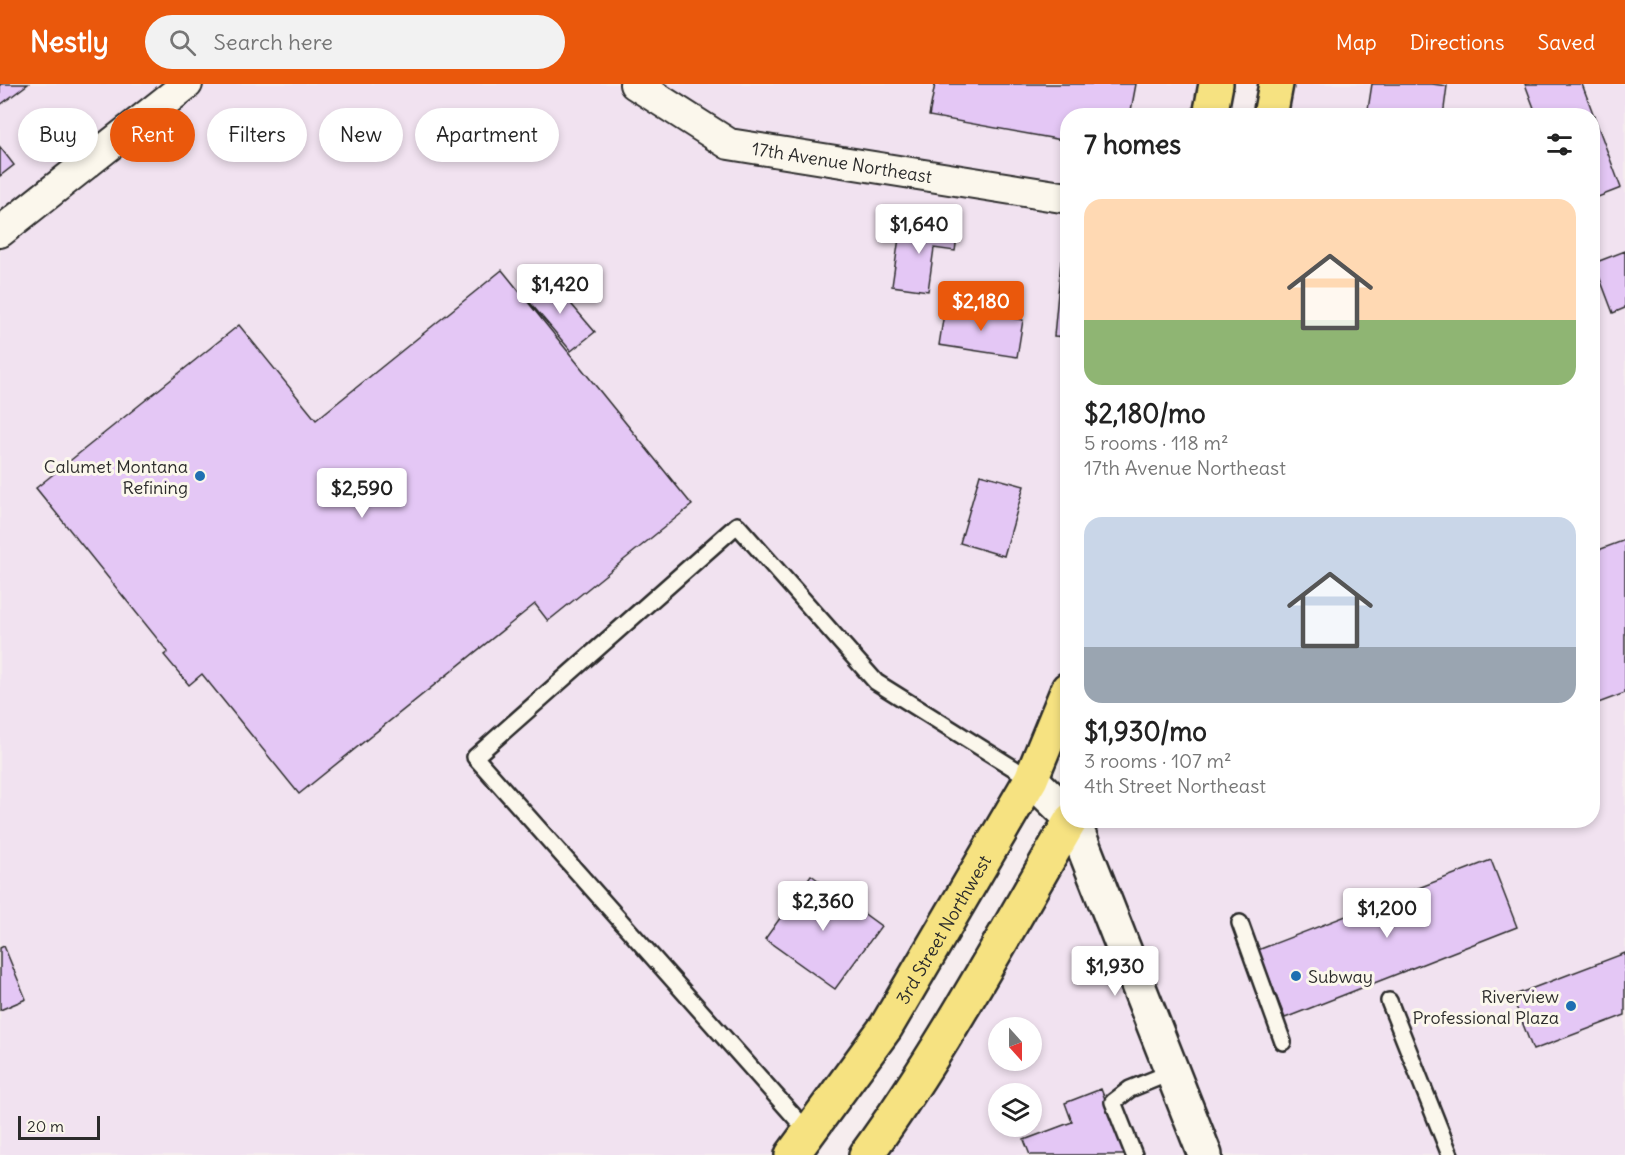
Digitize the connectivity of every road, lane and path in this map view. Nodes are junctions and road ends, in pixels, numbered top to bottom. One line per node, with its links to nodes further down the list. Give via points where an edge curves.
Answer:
1 (187, 84): 8 (street)
2 (634, 84): 7 (street, 17th Avenue Northeast, via 729,144)
3 (1216, 84): 5 (highway)
4 (1276, 84): 6 (highway)
5 (1212, 108)
6 (1272, 108)
7 (1060, 197)
8 (0, 232)
9 (1060, 708): 10 (highway, 3rd Street Northwest)
10 (1030, 779): 11 (street); 18 (highway, 3rd Street Northwest, via 886,1027); 18 (lane, via 876,682 737,525 474,757)
11 (1060, 807)
12 (1067, 828): 19 (highway, via 953,1023)
13 (1075, 828): 17 (street)
14 (1240, 923): 16 (lane)
15 (1389, 1001): 22 (lane)
16 (1283, 1042)
17 (1172, 1072): 20 (lane, via 1130,1089 1113,1102); 21 (street)
18 (800, 1144)
19 (866, 1155)
20 (1134, 1155)
21 (1204, 1155)
22 (1450, 1155)

